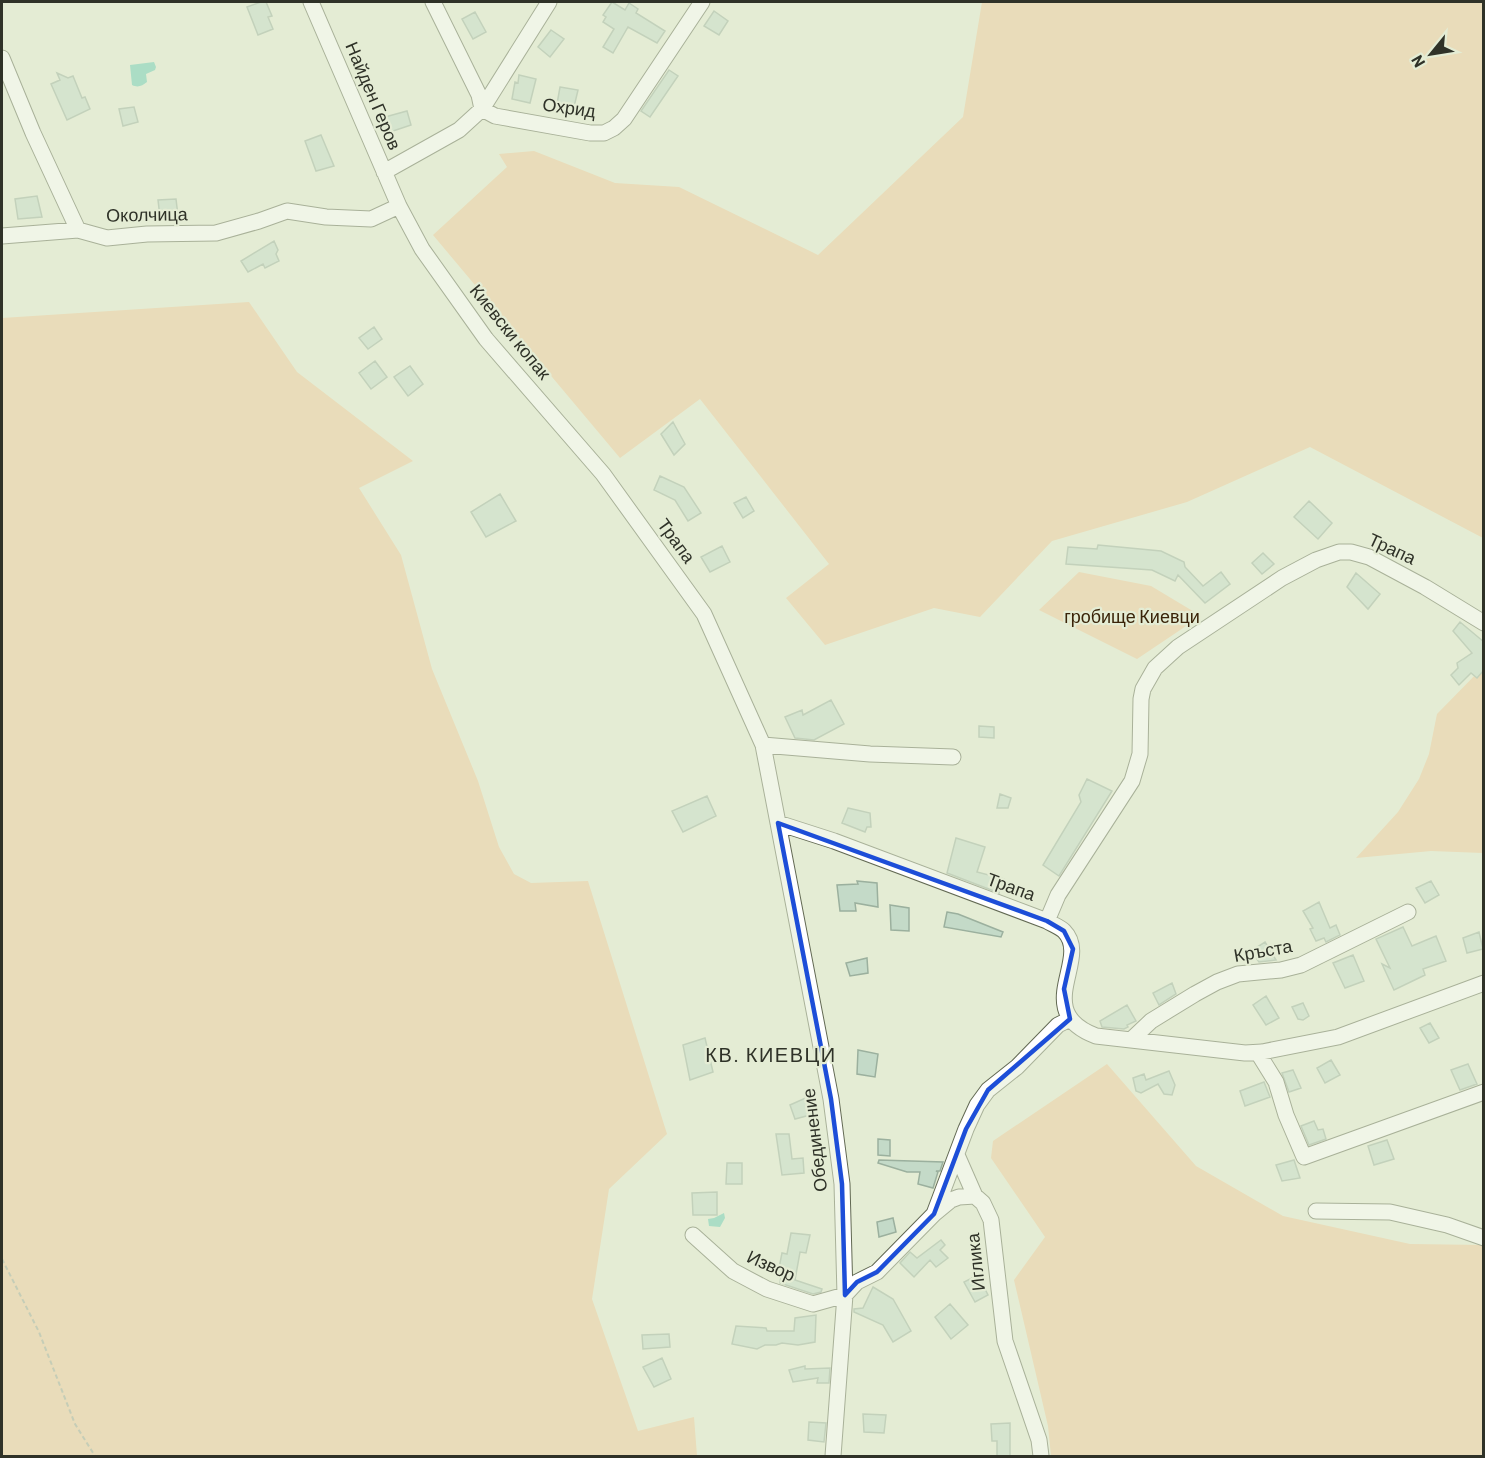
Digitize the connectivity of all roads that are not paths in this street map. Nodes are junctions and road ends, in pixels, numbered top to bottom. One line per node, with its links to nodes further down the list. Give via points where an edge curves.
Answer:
1 (311, 2): 7 (street, Найден Геров)
2 (433, 2): 6 (street)
3 (549, 2): 6 (street)
4 (702, 2): 6 (street, Охрид, via 633,107 604,133 495,116)
5 (2, 57): 9 (street)
6 (482, 109): 7 (street, via 459,130)
7 (384, 171): 8 (street, Найден Геров)
8 (399, 206): 9 (street, Околчица, via 371,219 287,211 216,233 107,238); 11 (street, Киевски копак, via 422,249 486,339)
9 (78, 230): 10 (street, Околчица)
10 (2, 236)
11 (603, 474): 13 (street, Трапа, via 704,614)
12 (1484, 623): 17 (street, Трапа, via 1370,557 1340,552 1316,560 1266,587 1178,646 1155,668 1143,690 1140,754 1132,781 1058,896)
13 (763, 745): 14 (street); 15 (street, Трапа)
14 (953, 757)
15 (778, 823): 17 (street, Трапа); 29 (street, Обединение, via 831,1099 842,1184)
16 (1408, 912): 20 (street, Кръста, via 1301,965 1238,974 1217,982 1151,1021)
17 (1047, 921): 19 (street, via 1064,931 1073,949 1064,989 1064,1004)
18 (1484, 983): 21 (street, via 1338,1037)
19 (1070, 1018): 20 (street, via 1082,1031 1096,1036); 23 (street, via 988,1090 977,1105)
20 (1132, 1039): 21 (street)
21 (1258, 1053): 22 (street, via 1276,1083 1304,1157)
22 (1484, 1092)
23 (957, 1155): 24 (street, Иглика); 26 (street)
24 (975, 1196): 26 (street, via 959,1197); 31 (street, Иглика, via 991,1220 1005,1341)
25 (1316, 1211): 28 (street, via 1390,1212)
26 (934, 1214): 29 (street, via 877,1272 857,1282)
27 (693, 1235): 29 (street, Извор, via 734,1271 767,1289 813,1304)
28 (1484, 1238)
29 (845, 1295): 30 (street, Обединение)
30 (834, 1456)
31 (1041, 1456)

